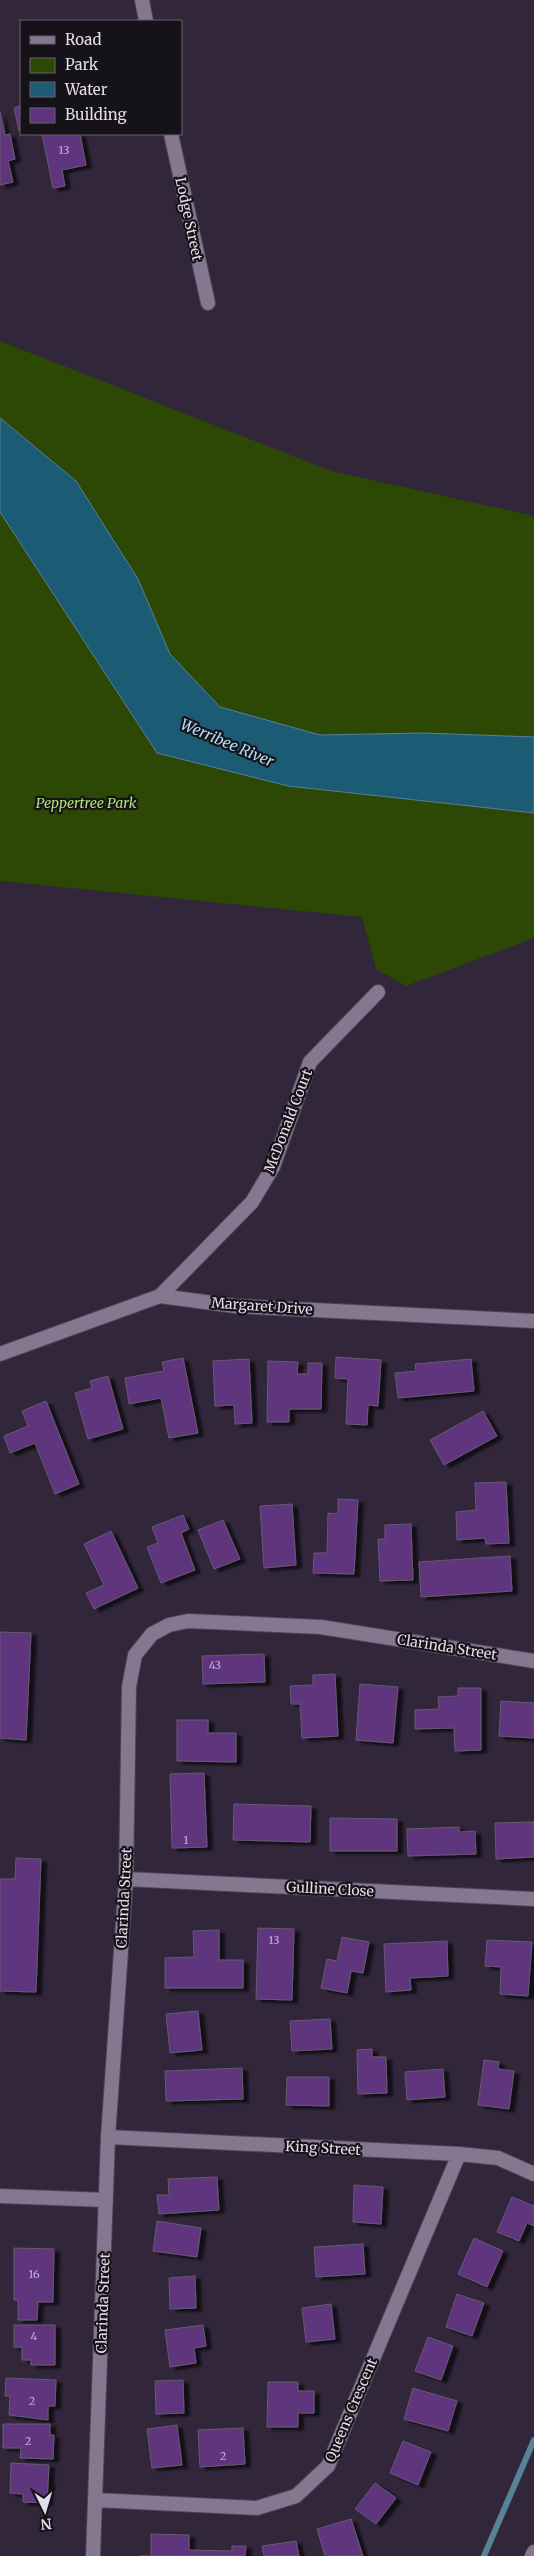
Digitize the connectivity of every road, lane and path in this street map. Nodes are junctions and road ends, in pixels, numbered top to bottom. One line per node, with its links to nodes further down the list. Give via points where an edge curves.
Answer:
1 (142, 0): 2 (street)
2 (146, 20)
3 (171, 135): 4 (street, Lodge Street)
4 (208, 303)
5 (378, 992): 6 (street, McDonald Court, via 310,1062 273,1167 252,1202)
6 (160, 1296): 7 (street, Margaret Drive, via 235,1306); 8 (street, Margaret Drive)
7 (534, 1321)
8 (0, 1354)
9 (534, 1661): 10 (street, Clarinda Street, via 321,1626 188,1621 168,1625 152,1634 135,1655 129,1687)
10 (126, 1880): 11 (street, Gulline Close); 12 (street, Clarinda Street)
11 (534, 1899)
12 (108, 2137): 13 (street, King Street); 16 (street, Clarinda Street)
13 (459, 2154): 14 (street, King Street, via 498,2158); 17 (street, Queens Crescent, via 328,2466 296,2496 257,2508)
14 (534, 2174)
15 (0, 2196): 16 (street)
16 (106, 2200): 17 (street, Clarinda Street)
17 (96, 2500): 19 (street, Clarinda Street)
18 (534, 2552): 20 (street)
19 (93, 2556)
20 (532, 2556)

